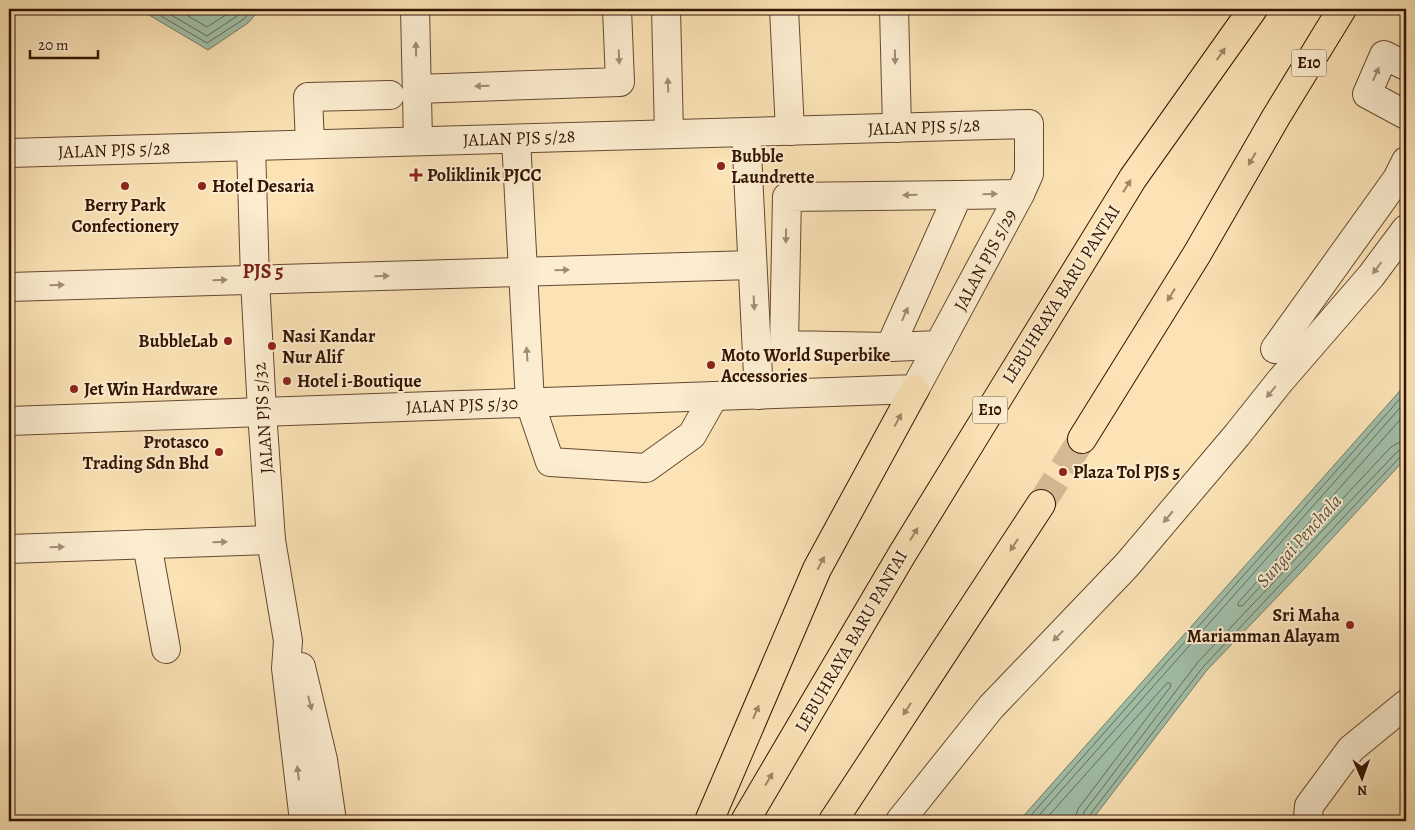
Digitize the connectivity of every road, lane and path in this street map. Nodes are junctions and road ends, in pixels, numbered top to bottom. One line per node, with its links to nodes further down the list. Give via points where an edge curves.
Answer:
1 (415, 9): 9 (street, one-way to 1)
2 (617, 9): 9 (street, one-way to 9, via 620,82)
3 (666, 9): 16 (street, one-way to 3)
4 (784, 9): 14 (street)
5 (894, 9): 13 (street, one-way to 13)
6 (1253, 9): 51 (highway, LEBUHRAYA BARU PANTAI / E10, one-way to 6, via 901,556 1133,178)
7 (1342, 9): 39 (highway, E10, one-way to 39, via 1197,254)
8 (1406, 66): 11 (street, one-way to 8, via 1367,94 1384,55)
9 (417, 89): 18 (street)
10 (390, 95): 19 (street, via 308,96)
11 (1406, 116)
12 (1029, 124): 13 (street, JALAN PJS 5/28); 23 (street, JALAN PJS 5/29, via 1029,174)
13 (897, 128): 14 (street, JALAN PJS 5/28)
14 (790, 131): 15 (street, JALAN PJS 5/28)
15 (746, 132): 16 (street, JALAN PJS 5/28); 26 (street)
16 (669, 134): 17 (street, JALAN PJS 5/28)
17 (516, 139): 18 (street, JALAN PJS 5/28); 27 (street)
18 (418, 141): 19 (street, JALAN PJS 5/28)
19 (310, 144): 20 (street, JALAN PJS 5/28)
20 (251, 146): 21 (street, JALAN PJS 5/28); 28 (street, JALAN PJS 5/32)
21 (9, 153)
22 (1406, 161): 32 (street)
23 (1020, 194): 24 (street, one-way to 23); 30 (street, JALAN PJS 5/29)
24 (958, 195): 31 (street, one-way to 24); 31 (street, one-way to 31, via 787,196 784,345)
25 (1406, 229): 53 (street, one-way to 53, via 1371,276 1133,558 991,706)
26 (752, 265): 27 (street, one-way to 26); 34 (street, one-way to 34)
27 (522, 272): 28 (street, one-way to 27); 36 (street, one-way to 27)
28 (255, 279): 29 (street, one-way to 28); 37 (street, JALAN PJS 5/32)
29 (9, 287)
30 (938, 345): 31 (street); 33 (street, JALAN PJS 5/29)
31 (890, 347)
32 (1275, 349)
33 (915, 389): 34 (street, JALAN PJS 5/30); 50 (highway, one-way to 33, via 817,569)
34 (759, 394): 35 (street, JALAN PJS 5/30)
35 (714, 396): 36 (street, JALAN PJS 5/30); 36 (street, via 692,435 646,468 550,462)
36 (530, 402): 37 (street, JALAN PJS 5/30)
37 (262, 412): 38 (street, JALAN PJS 5/30); 41 (street, JALAN PJS 5/32)
38 (9, 421)
39 (1082, 439)
40 (1041, 504): 52 (highway, one-way to 52)
41 (271, 540): 42 (street, one-way to 41); 44 (street, JALAN PJS 5/32)
42 (147, 544): 43 (street, one-way to 42); 45 (street)
43 (9, 549)
44 (288, 641): 48 (street, one-way to 44, via 286,668); 49 (street, one-way to 49, via 305,684 323,760)
45 (166, 649)
46 (1406, 704): 47 (street, via 1352,749 1309,806)
47 (1309, 819)
48 (304, 821)
49 (332, 821)
50 (709, 821)
51 (745, 821)
52 (833, 821)
53 (900, 821)

